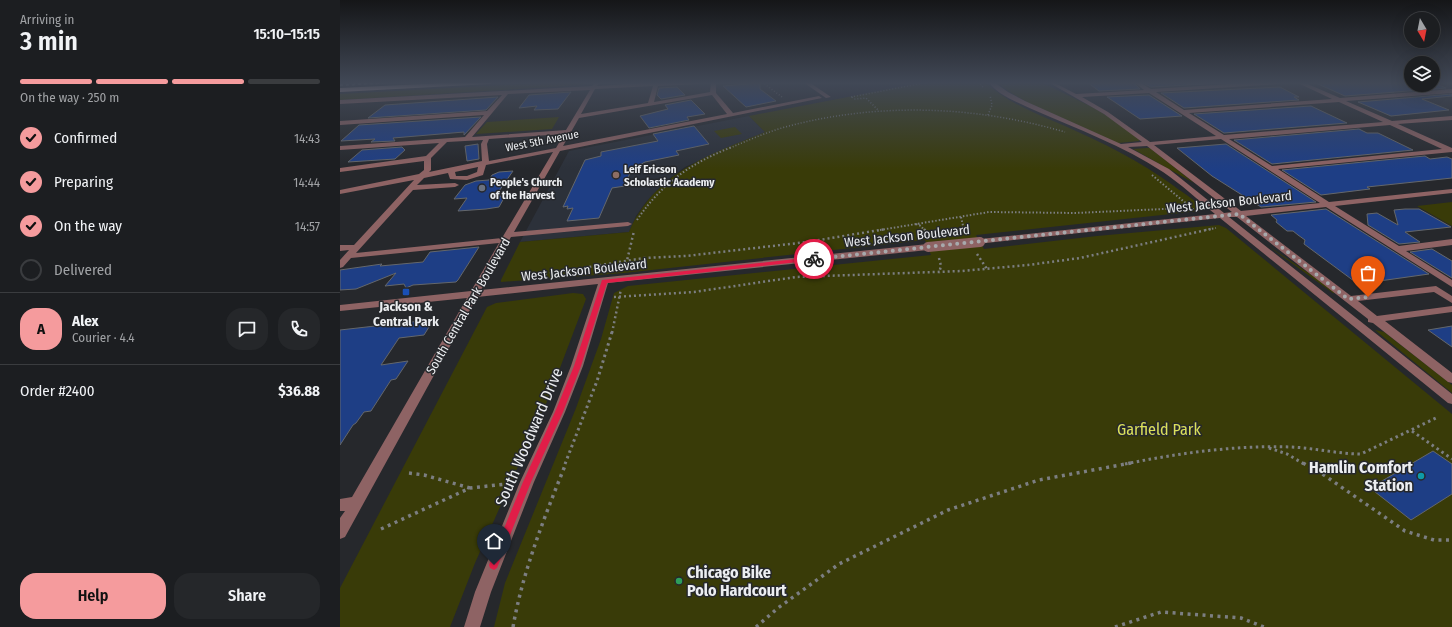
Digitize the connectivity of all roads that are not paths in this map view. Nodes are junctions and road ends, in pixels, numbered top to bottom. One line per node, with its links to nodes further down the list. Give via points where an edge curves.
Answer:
1 (579, 111): 12 (street, South Central Park Boulevard)
2 (609, 111): 12 (street)
3 (728, 111): 11 (street)
4 (750, 111): 11 (street, West 5th Avenue)
5 (1042, 111): 22 (street)
6 (1103, 111): 21 (street)
7 (1194, 111): 9 (street)
8 (1365, 111): 15 (street)
9 (1184, 112): 18 (street)
10 (489, 113): 14 (street); 19 (street)
11 (731, 115): 24 (street, West 5th Avenue)
12 (576, 117): 16 (street, South Central Park Boulevard)
13 (1452, 118): 15 (street)
14 (340, 123)
15 (1392, 123): 18 (street); 25 (street)
16 (567, 132): 17 (street); 24 (street, South Central Park Boulevard)
17 (487, 137): 19 (street); 27 (street, via 484,144)
18 (1224, 138): 21 (street); 28 (street)
19 (467, 139): 20 (street)
20 (446, 140): 23 (street); 26 (street)
21 (1149, 144): 22 (street); 37 (street)
22 (1121, 146): 38 (street, via 1166,171)
23 (340, 148)
24 (557, 149): 27 (street, West 5th Avenue); 40 (street, South Central Park Boulevard)
25 (1452, 151): 28 (street)
26 (428, 158): 29 (street); 31 (street, via 427,170)
27 (485, 163): 30 (street, West 5th Avenue); 30 (street, via 480,173 472,177 458,178 453,176)
28 (1271, 168): 36 (street)
29 (340, 170)
30 (451, 170): 31 (street, West 5th Avenue)
31 (422, 176): 33 (street); 35 (street, West 5th Avenue)
32 (455, 185): 33 (street)
33 (411, 188): 42 (street)
34 (1452, 191): 36 (street, West Jackson Boulevard)
35 (340, 192)
36 (1327, 204): 37 (street, West Jackson Boulevard); 44 (street)
37 (1239, 214): 38 (street, West Jackson Boulevard); 50 (street)
38 (1224, 216): 47 (street, West Jackson Boulevard, bridge); 55 (street)
39 (631, 226): 40 (street)
40 (507, 238): 45 (street); 49 (street, South Central Park Boulevard)
41 (1452, 242): 44 (street)
42 (357, 247): 43 (street); 45 (street)
43 (340, 248)
44 (1397, 249): 48 (street)
45 (348, 256): 46 (street)
46 (340, 266)
47 (604, 281): 49 (street, West Jackson Boulevard); 61 (street, South Woodward Drive, via 578,366 482,592)
48 (1452, 284)
49 (474, 294): 52 (street, West Jackson Boulevard); 58 (street, South Central Park Boulevard)
50 (1348, 299): 51 (street, via 1436,289); 54 (street)
51 (1452, 300)
52 (340, 308)
53 (1452, 309): 54 (street)
54 (1375, 320): 55 (street); 56 (street)
55 (1356, 322): 57 (street)
56 (1452, 379)
57 (1452, 400)
58 (356, 503): 59 (street); 60 (street, South Central Park Boulevard)
59 (340, 506)
60 (340, 532)
61 (472, 627)

